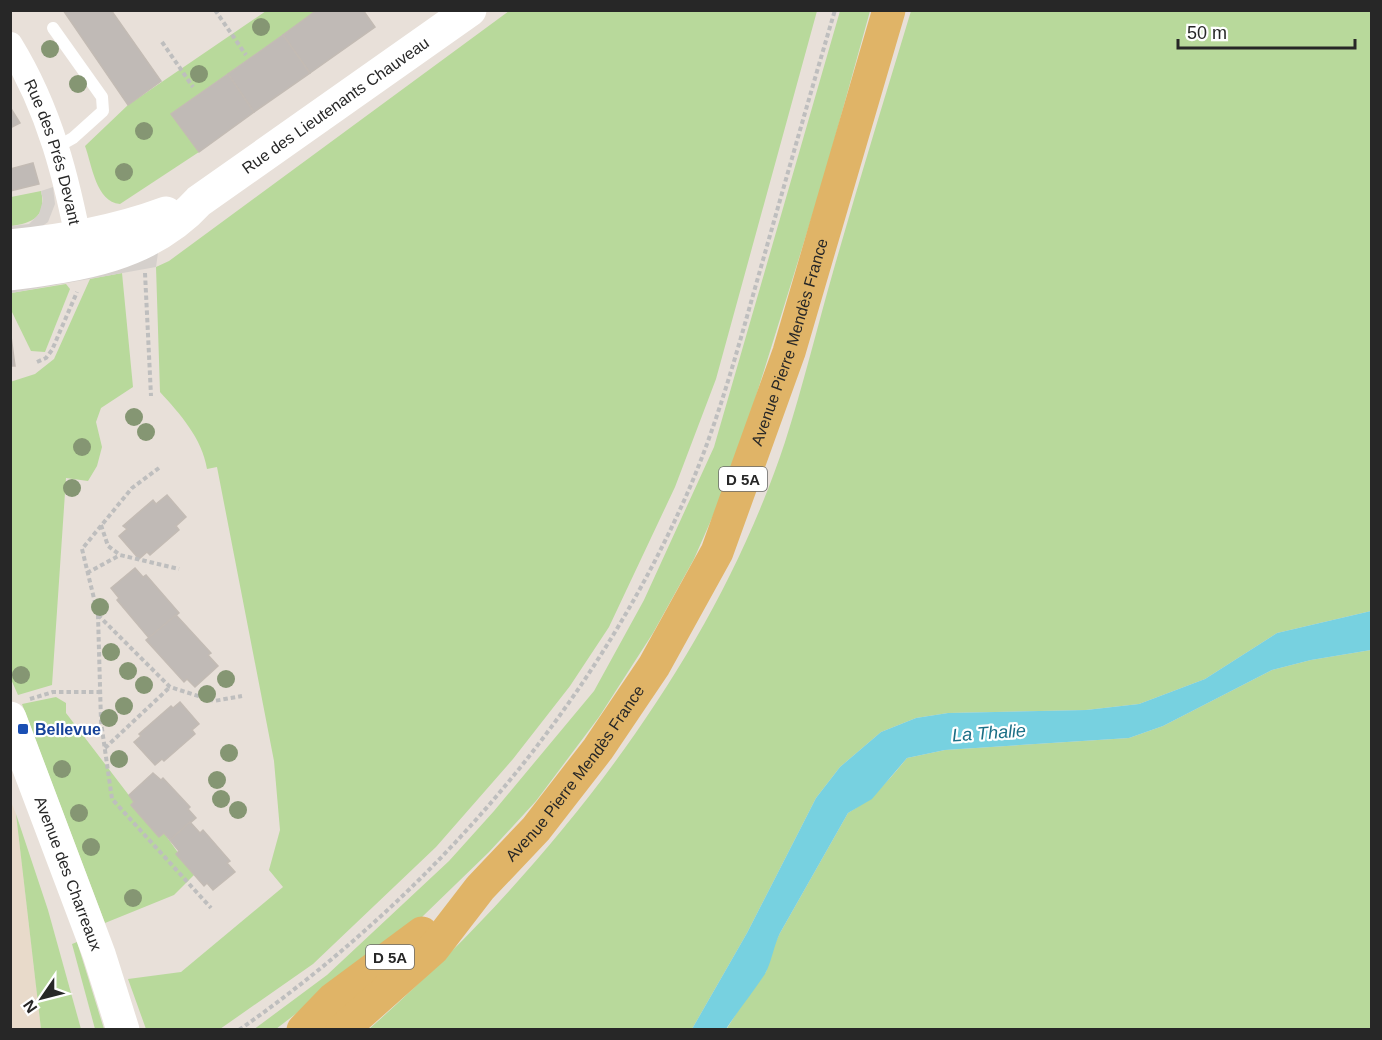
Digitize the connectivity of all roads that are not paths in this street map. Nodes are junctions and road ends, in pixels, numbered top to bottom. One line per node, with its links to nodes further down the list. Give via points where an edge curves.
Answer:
1 (470, 10): 6 (street, Rue des Lieutenants Chauveau)
2 (889, 10): 11 (main road, Avenue Pierre Mendès France / D 5A, via 789,352 717,552 654,666 598,749 536,829)
3 (53, 28): 5 (lane, via 102,97 104,111)
4 (10, 45): 5 (street, Rue des Prés Devant, via 44,108)
5 (57, 147): 8 (street, Rue des Prés Devant)
6 (199, 201): 8 (street, Rue des Lieutenants Chauveau, via 129,226); 8 (street, Rue des Lieutenants Chauveau, via 171,227 137,247)
7 (10, 246): 8 (street, Rue des Lieutenants Chauveau)
8 (80, 250): 9 (street, Rue des Lieutenants Chauveau)
9 (10, 274)
10 (16, 710): 12 (street, Avenue des Charreaux)
11 (480, 888): 13 (main road, Avenue Pierre Mendès France / D 5A, via 333,999); 14 (main road, Avenue Pierre Mendès France / D 5A, via 433,949)
12 (123, 1029)
13 (303, 1029)
14 (342, 1029)

